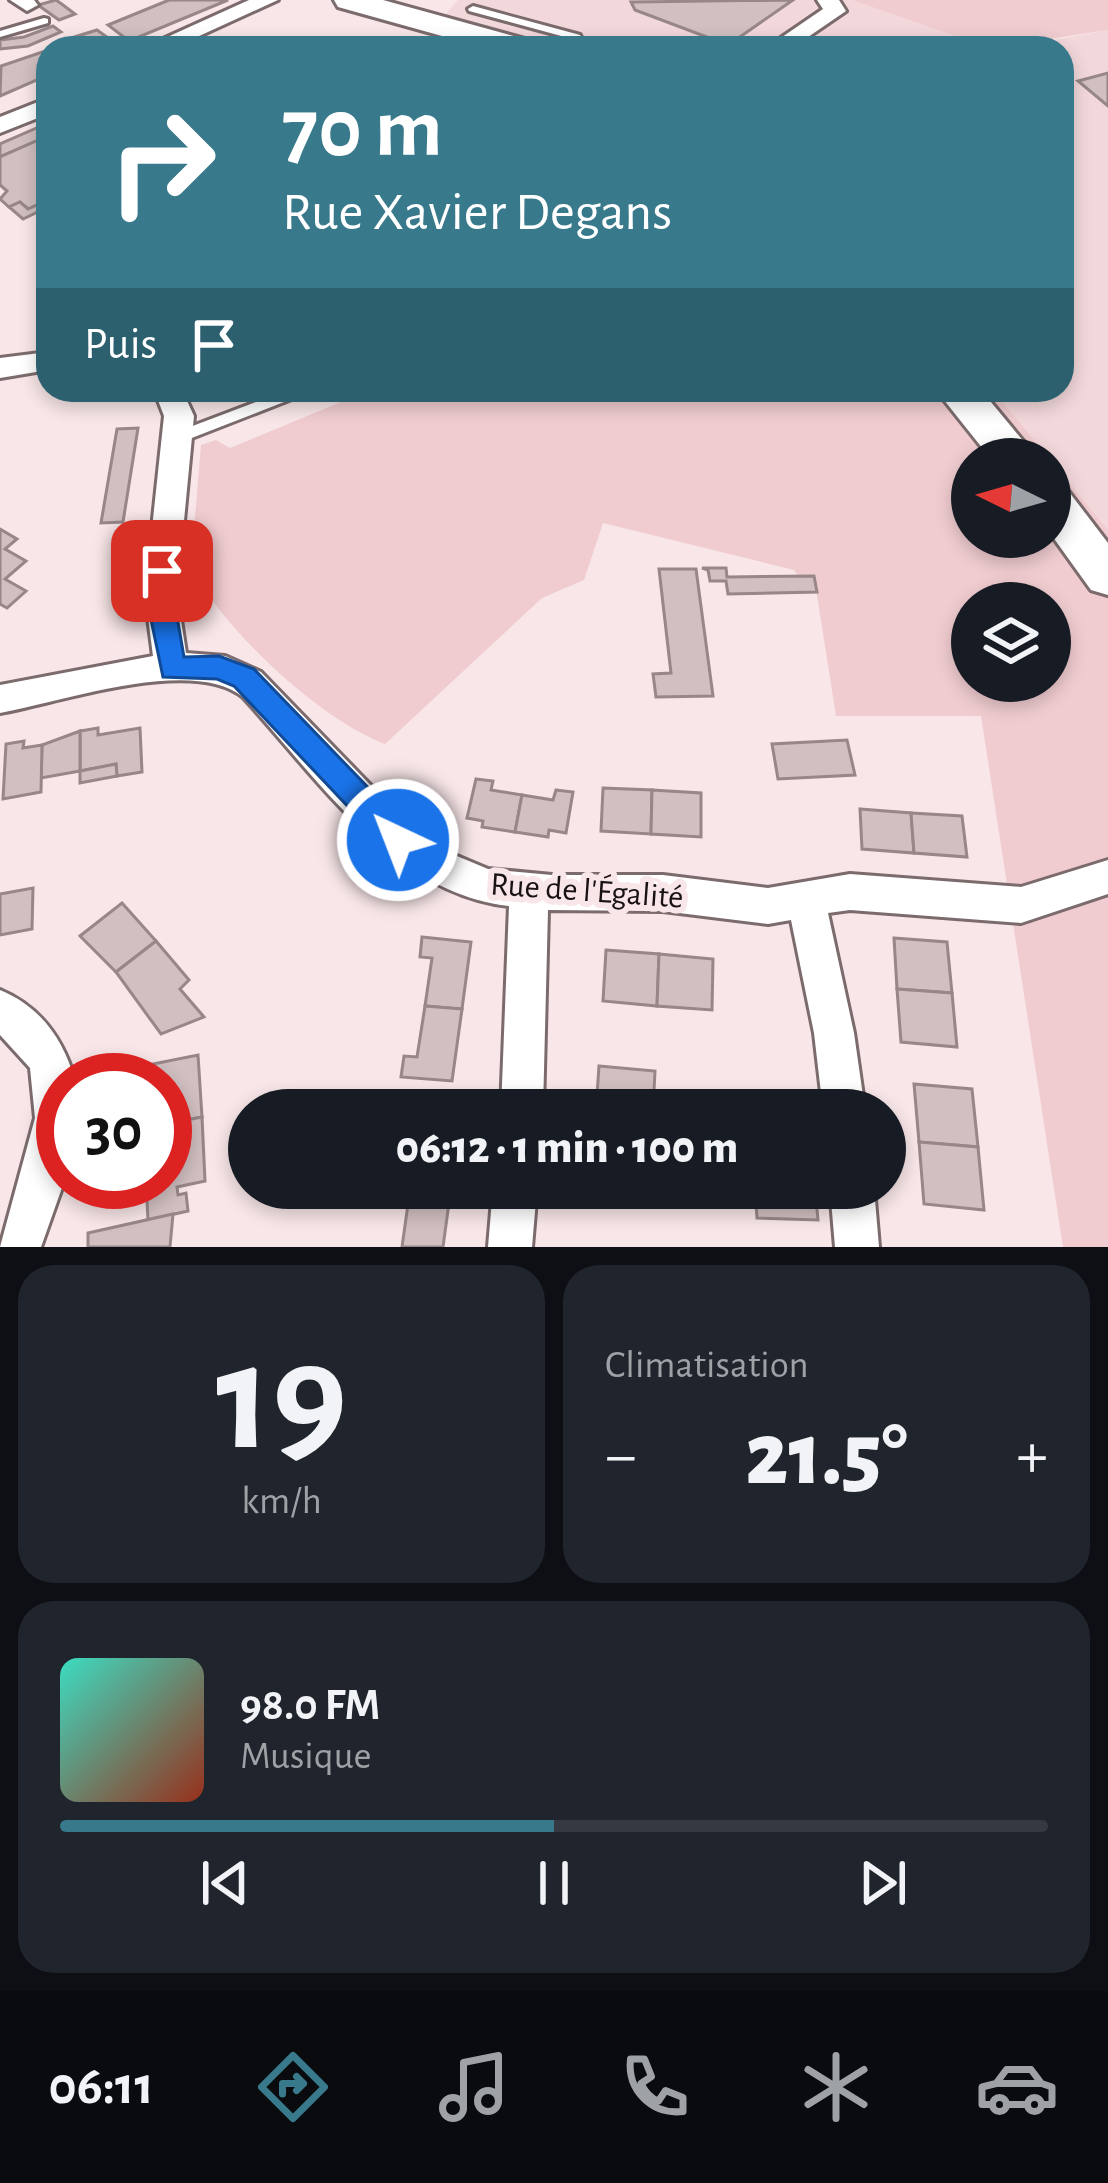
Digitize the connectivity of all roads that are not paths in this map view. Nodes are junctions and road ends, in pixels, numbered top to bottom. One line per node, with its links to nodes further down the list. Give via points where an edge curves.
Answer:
1 (267, 0): 8 (street)
2 (290, 0): 9 (street)
3 (349, 0): 10 (street)
4 (828, 0): 12 (street, via 832,14)
5 (31, 9): 7 (lane)
6 (473, 9): 11 (lane)
7 (0, 34)
8 (182, 36)
9 (208, 36)
10 (478, 36)
11 (572, 36)
12 (796, 36)
13 (36, 98): 15 (street)
14 (36, 110): 16 (street)
15 (0, 114)
16 (0, 126)
17 (36, 363): 18 (street)
18 (0, 368)
19 (175, 402): 22 (street)
20 (271, 402): 22 (lane)
21 (967, 402): 23 (street)
22 (179, 437): 26 (street, via 161,594)
23 (998, 438)
24 (1071, 528): 25 (street)
25 (1108, 577)
26 (172, 668): 27 (street, Rue de l'Égalité); 29 (street, Rue de l'Égalité, via 244,677 414,852 487,886)
27 (0, 698)
28 (1108, 877): 30 (street, Rue de l'Égalité, via 1021,905 850,892)
29 (529, 892): 30 (street, Rue de l'Égalité, via 663,892 768,906); 32 (street)
30 (806, 901): 33 (street)
31 (0, 1010): 36 (street, via 44,1047 56,1081 50,1149)
32 (523, 1089)
33 (841, 1089)
34 (513, 1209): 37 (street)
35 (854, 1209): 38 (street)
36 (19, 1247)
37 (510, 1247)
38 (857, 1247)

